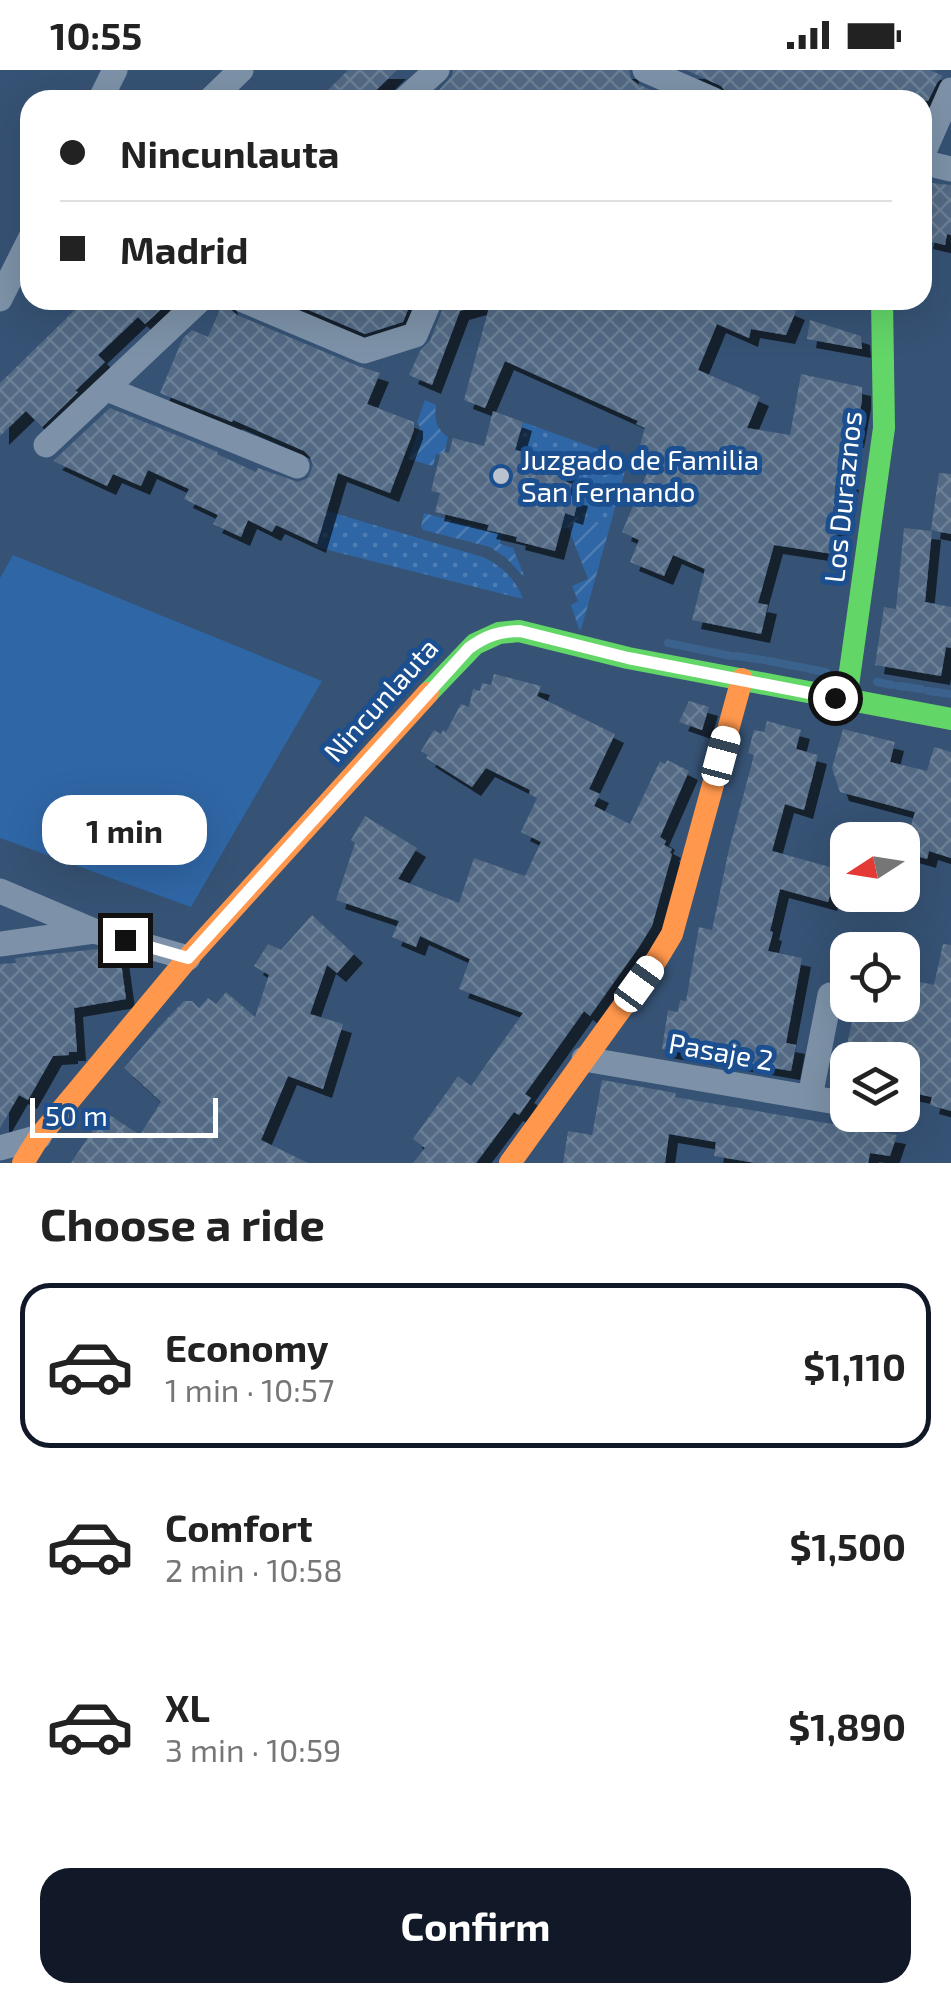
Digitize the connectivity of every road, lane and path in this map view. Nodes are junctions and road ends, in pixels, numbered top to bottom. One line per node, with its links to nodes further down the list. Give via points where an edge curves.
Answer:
1 (241, 70): 4 (street)
2 (437, 70): 5 (street)
3 (644, 70): 6 (street)
4 (220, 90)
5 (415, 90)
6 (691, 90)
7 (951, 90): 8 (street)
8 (932, 135)
9 (20, 260): 11 (street)
10 (20, 285): 11 (street)
11 (0, 302)
12 (189, 310): 16 (street)
13 (267, 310): 14 (street, via 364,351 415,335)
14 (426, 310)
15 (882, 310): 20 (street, Los Duraznos, via 884,428)
16 (106, 389): 17 (street); 18 (street)
17 (46, 445)
18 (297, 466)
19 (742, 679): 20 (street, Nincunlauta); 25 (street, Nincunlauta, via 520,631 484,636); 27 (street, via 672,934)
20 (846, 700): 21 (street, Nincunlauta)
21 (951, 720)
22 (0, 891): 23 (street)
23 (94, 931): 24 (street); 25 (street)
24 (0, 944)
25 (188, 958): 30 (street, Nincunlauta)
26 (830, 995): 28 (street)
27 (584, 1059): 28 (street, Pasaje 2); 33 (street)
28 (810, 1097): 29 (street, Pasaje 2)
29 (830, 1101)
30 (39, 1137): 31 (street); 32 (street, Nincunlauta)
31 (0, 1148)
32 (23, 1163)
33 (510, 1163)

